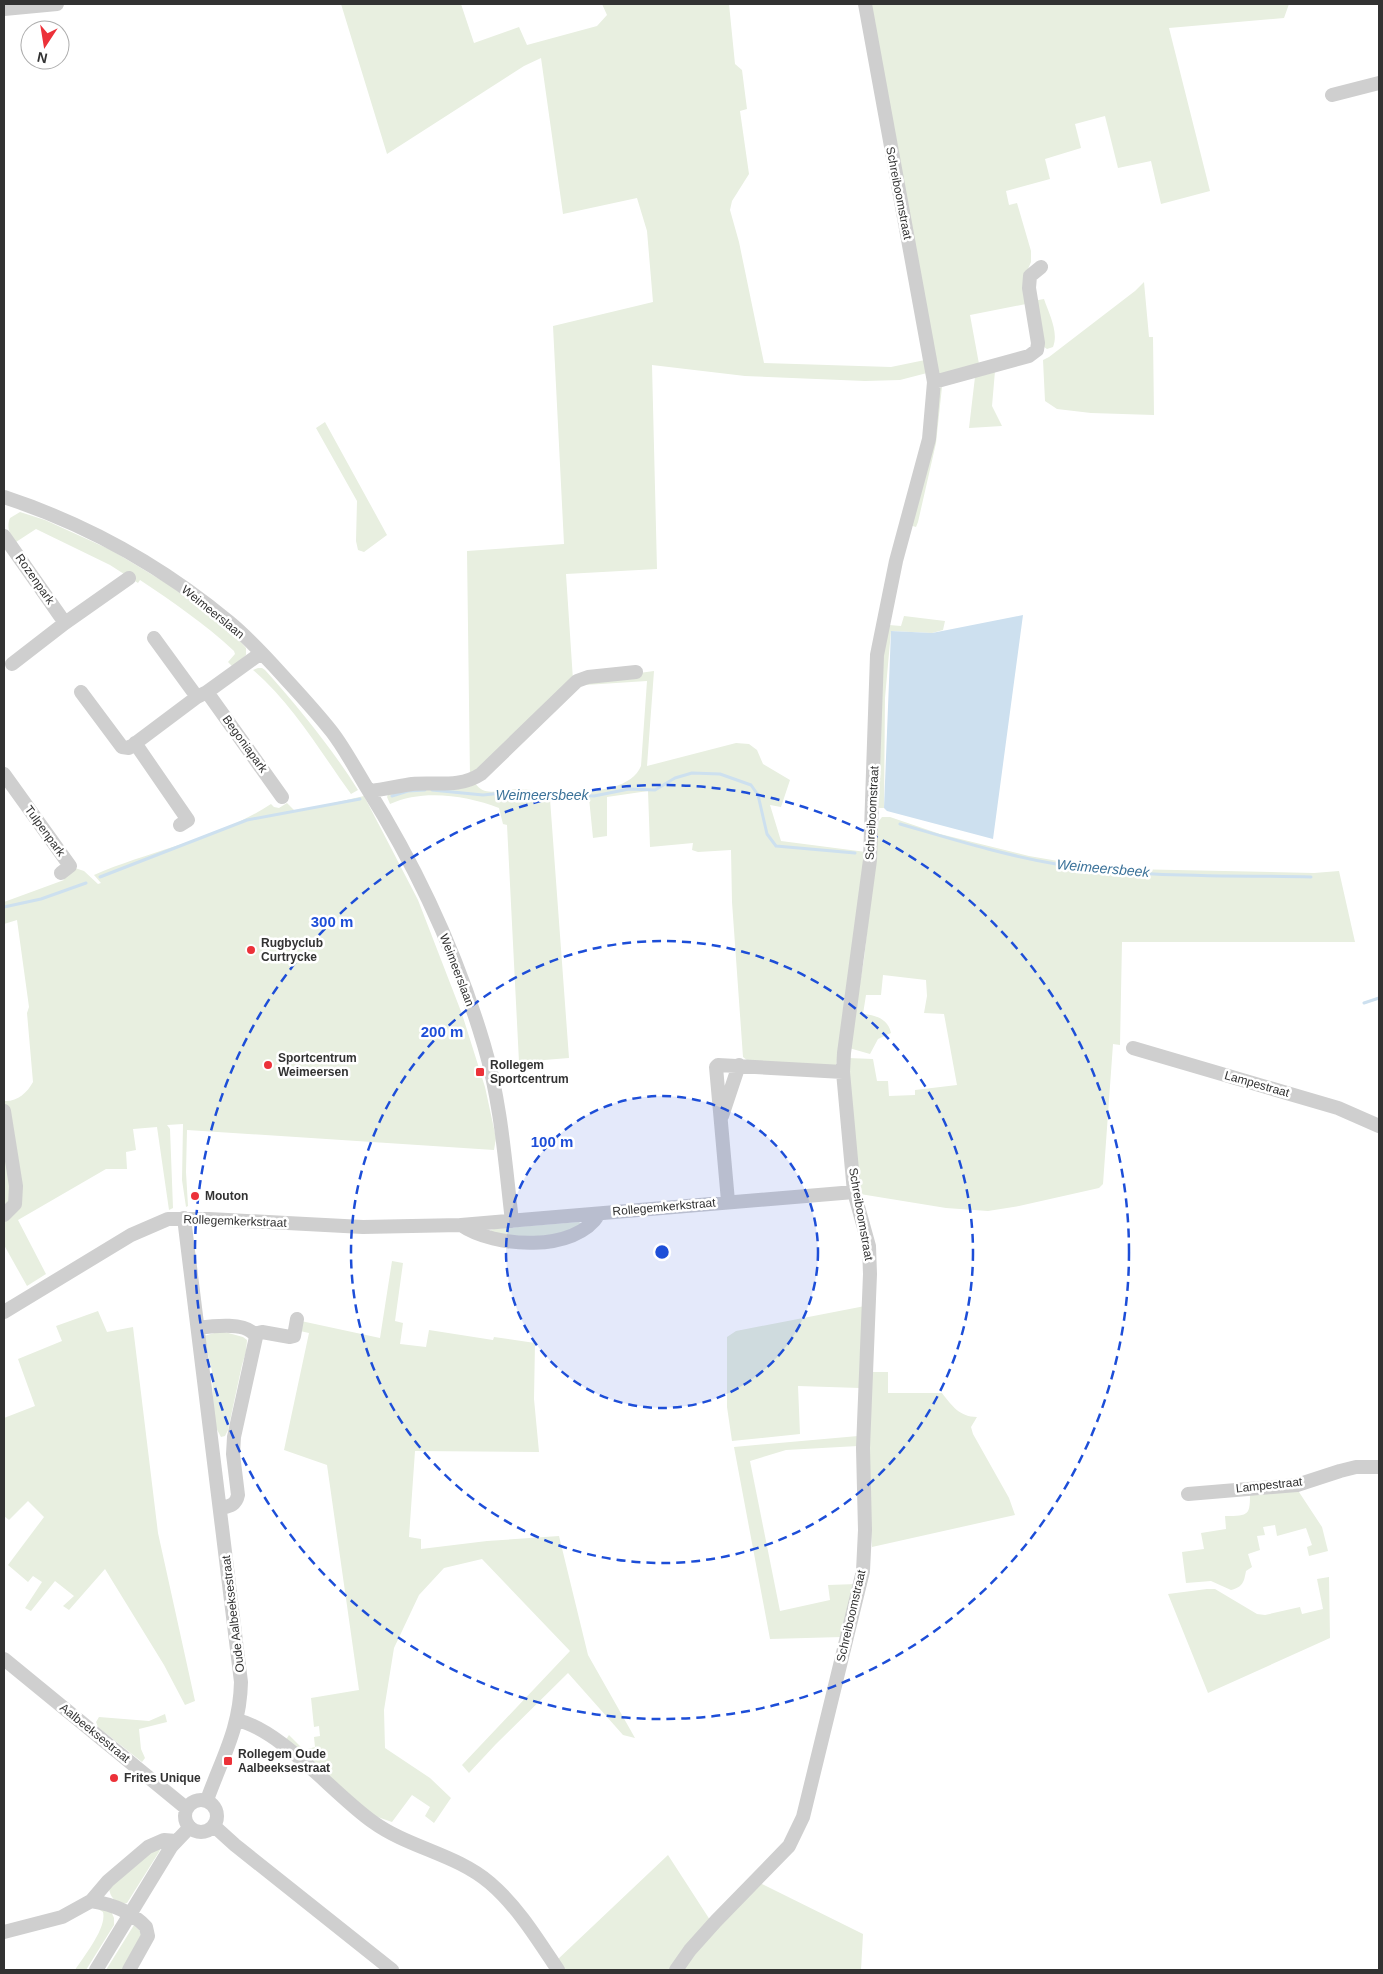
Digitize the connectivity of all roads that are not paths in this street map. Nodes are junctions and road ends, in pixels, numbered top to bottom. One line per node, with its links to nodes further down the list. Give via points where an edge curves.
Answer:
1 (58, 4): 3 (street)
2 (865, 4): 7 (street, Schreiboomstraat)
3 (4, 8)
4 (1379, 83): 5 (street)
5 (1332, 95)
6 (1041, 267): 7 (street, via 1030,276 1028,288 1038,343 1036,350 1029,356)
7 (934, 382): 27 (street, Schreiboomstraat, via 928,439 896,561 877,656 870,860)
8 (5, 499): 13 (street, Weimeerslaan, via 98,535 144,562 191,592)
9 (4, 536): 11 (street, Rozenpark)
10 (129, 578): 11 (street)
11 (65, 623): 14 (street)
12 (154, 638): 17 (street, Begoniapark)
13 (261, 653): 17 (street); 21 (street, Weimeerslaan, via 333,734)
14 (12, 664)
15 (636, 672): 21 (street, via 577,681 473,780 411,784)
16 (82, 692): 18 (street, via 122,747 129,748)
17 (202, 694): 18 (street); 22 (street, Begoniapark)
18 (136, 743): 23 (street, via 188,820)
19 (4, 774): 20 (street, Tulpenpark)
20 (8, 791): 24 (street, Tulpenpark, via 70,866)
21 (369, 791): 36 (street, Weimeerslaan, via 417,876 461,977 484,1045 500,1118)
22 (282, 797)
23 (180, 825)
24 (61, 873)
25 (1133, 1048): 30 (street, Lampestraat, via 1338,1108)
26 (739, 1065): 27 (street, Rollegemkerkstraat); 29 (street, Rollegemkerkstraat); 29 (street, Rollegemkerkstraat, via 716,1067)
27 (843, 1072): 31 (street, Schreiboomstraat)
28 (4, 1111): 34 (street, via 16,1186 15,1204)
29 (720, 1121): 32 (street, Rollegemkerkstraat)
30 (1379, 1126)
31 (854, 1192): 32 (street, Rollegemkerkstraat); 61 (street, Schreiboomstraat, via 868,1246 870,1274 863,1448 864,1553 859,1592 803,1817 796,1832 789,1846 716,1921)
32 (728, 1201): 33 (street, Rollegemkerkstraat)
33 (599, 1214): 36 (street, Rollegemkerkstraat); 37 (street, Rollegemkerkstraat, via 578,1233 564,1239 536,1242 472,1233)
34 (4, 1215)
35 (184, 1218): 37 (street, Rollegemkerkstraat, via 363,1227); 38 (street, Rollegemkerkstraat, via 168,1219 130,1235); 40 (street, Oude Aalbeeksestraat)
36 (512, 1222): 37 (street, Rollegemkerkstraat)
37 (461, 1225)
38 (4, 1312)
39 (297, 1319): 41 (street, via 294,1336)
40 (198, 1328): 41 (street, via 224,1324); 43 (street, Oude Aalbeeksestraat)
41 (254, 1334): 42 (street)
42 (233, 1454): 43 (street); 46 (street, via 237,1501)
43 (214, 1456): 46 (street, Oude Aalbeeksestraat)
44 (1379, 1467): 45 (street, Lampestraat, via 1356,1467 1298,1485)
45 (1188, 1494)
46 (221, 1508): 48 (street, Oude Aalbeeksestraat, via 241,1676)
47 (4, 1659): 50 (street, Aalbeeksestraat)
48 (237, 1720): 49 (street, Oude Aalbeeksestraat); 60 (street, via 256,1726 287,1749 387,1832 460,1862 477,1873 511,1905)
49 (207, 1800): 50 (street, via 195,1800); 51 (street, via 217,1814)
50 (186, 1808): 52 (street, via 185,1818)
51 (214, 1826): 52 (street, via 202,1832); 59 (street)
52 (190, 1827): 53 (street)
53 (176, 1841): 54 (street, via 164,1840 148,1846 108,1880); 55 (street)
54 (92, 1901): 55 (street); 56 (street, via 62,1917)
55 (130, 1914): 57 (street); 58 (street, via 146,1927 148,1936)
56 (4, 1932)
57 (96, 1970)
58 (129, 1970)
59 (392, 1970)
60 (558, 1970)
61 (676, 1970)

